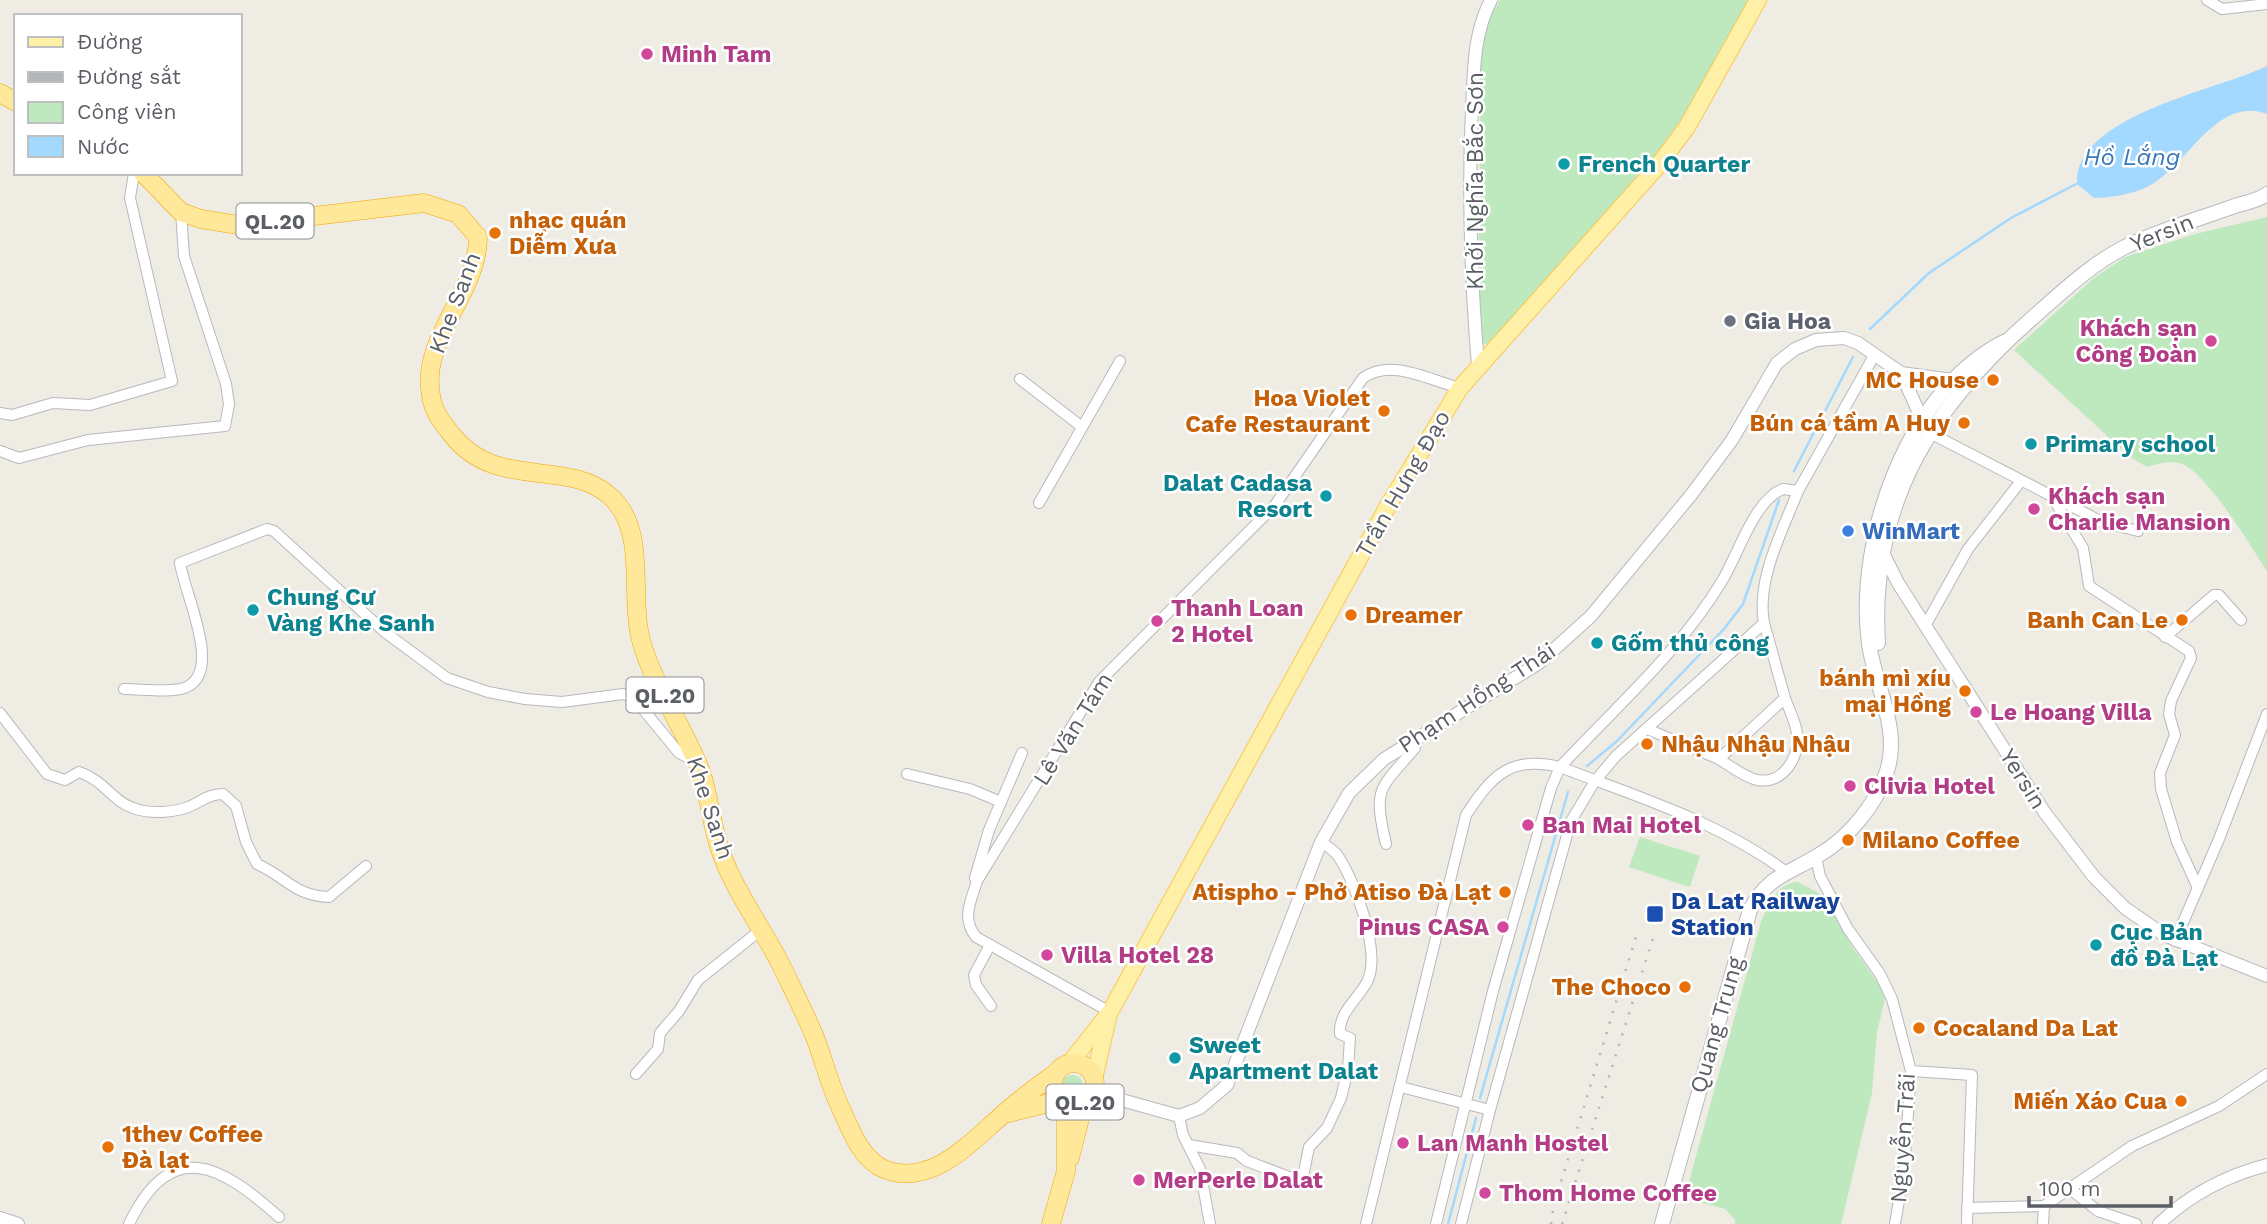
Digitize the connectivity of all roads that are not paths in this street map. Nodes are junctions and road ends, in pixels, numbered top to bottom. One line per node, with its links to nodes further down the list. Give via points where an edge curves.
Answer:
1 (1492, 0): 11 (street, Khởi Nghĩa Bắc Sơn, via 1476,44 1471,132)
2 (1758, 0): 11 (main road, Trần Hưng Đạo, via 1687,127 1657,167)
3 (2207, 0): 4 (street, via 2222,9)
4 (2267, 4)
5 (134, 175): 16 (street, via 130,198 172,381 90,405 53,403 12,415)
6 (144, 175): 8 (highway, Khe Sanh / QL.20)
7 (2266, 196): 14 (main road, Yersin, via 2122,248 2006,341 1989,349)
8 (181, 212): 19 (street, via 184,256 226,384 225,426 88,440 19,458); 40 (highway, Khe Sanh / QL.20, via 238,225 425,203 458,214 478,237 478,253 434,346 430,376 438,418 463,449 501,469 585,481 610,496 634,545 639,634)
9 (1875, 354): 12 (street, Phạm Hồng Thái); 21 (street); 37 (street, Phạm Hồng Thái, via 1843,338 1829,337 1795,349 1777,363 1732,440 1591,617 1539,663)
10 (1121, 361): 18 (street)
11 (1478, 365): 15 (main road, Trần Hưng Đạo)
12 (1901, 373): 14 (street); 17 (street, Phạm Hồng Thái)
13 (1020, 379): 18 (street)
14 (1960, 381): 17 (main road, Yersin)
15 (1460, 388): 51 (street, Lê Văn Tám, via 1393,367 1376,369 1363,378 1275,505 1098,682 977,881); 57 (main road, Trần Hưng Đạo, via 1389,504)
16 (0, 413)
17 (1926, 426): 20 (street); 24 (main road, Yersin, via 1899,465); 26 (main road, Yersin, via 1899,491)
18 (1082, 427): 23 (street)
19 (0, 451)
20 (2021, 481): 22 (street); 29 (street, via 1968,549)
21 (1798, 491): 28 (street, via 1763,591); 41 (street, via 1783,489 1762,504 1704,612)
22 (2053, 498): 25 (street, via 2119,529); 30 (street, via 2083,548 2090,586)
23 (1039, 503)
24 (1878, 526): 26 (street, Yersin); 31 (main road, via 1866,608 1871,658)
25 (2138, 531)
26 (1882, 553): 29 (street, Yersin); 31 (main road, via 1876,603)
27 (2241, 620): 30 (street, via 2214,595)
28 (1764, 623): 33 (street); 36 (street)
29 (1925, 626): 53 (street, Yersin, via 2058,832 2126,908)
30 (2165, 637): 50 (street, via 2189,651 2191,658 2171,701 2169,714 2175,735 2161,773 2161,789 2177,842)
31 (1880, 683): 47 (main road, via 1890,740 1886,775 1856,822)
32 (124, 689): 40 (street, via 181,689 200,674 204,657 180,563 267,529 386,633 447,678 525,699 562,702 623,694 633,697 679,753)
33 (1785, 698): 39 (street); 39 (street, via 1798,749 1783,774 1756,779)
34 (0, 713): 48 (street, via 47,774 65,780 79,772 96,778 132,808 154,812 187,807 211,794 223,794 236,806 257,864 303,893 329,897)
35 (2267, 714): 50 (street)
36 (1647, 729): 39 (street); 43 (street)
37 (1416, 738): 45 (street, Phạm Hồng Thái, via 1356,784); 46 (street, via 1415,748 1379,794)
38 (1022, 753): 44 (street)
39 (1719, 759)
40 (697, 762): 52 (highway, Khe Sanh / QL.20, via 713,809 718,845)
41 (1560, 767): 43 (street); 62 (street, via 1536,761 1513,766 1481,791 1466,815); 65 (street, via 1502,960)
42 (907, 774): 44 (street, via 970,789)
43 (1595, 780): 49 (street, via 1712,826); 66 (street, via 1571,821)
44 (1001, 802): 51 (street, via 983,847)
45 (1321, 842): 68 (street, Phạm Hồng Thái, via 1227,1085 1200,1108); 69 (street, via 1337,853 1357,893 1370,954 1368,981 1339,1024 1340,1034 1350,1038 1348,1069 1336,1112 1309,1147 1302,1182 1237,1153)
46 (1386, 844)
47 (1816, 857): 49 (main road, Quang Trung); 59 (street, Nguyễn Trãi, via 1820,876 1848,929 1892,999)
48 (366, 866)
49 (1785, 871): 84 (main road, Quang Trung, via 1760,894 1747,919)
50 (2199, 888): 53 (street)
51 (970, 901): 54 (street, via 969,928)
52 (762, 929): 60 (street, via 698,980 660,1033 658,1048); 67 (highway, Khe Sanh / QL.20, via 814,1035 851,1131 864,1154 883,1169 916,1173 940,1164)
53 (2175, 941): 55 (street, Yersin)
54 (990, 946): 56 (street, via 974,975); 57 (street)
55 (2267, 976)
56 (991, 1006)
57 (1110, 1012): 58 (main road, Trần Hưng Đạo); 63 (main road, Trần Hưng Đạo)
58 (1063, 1067): 63 (highway, QL.20, via 1087,1068); 64 (highway, QL.20, via 1053,1083); 67 (highway, Khe Sanh / QL.20)
59 (1911, 1071): 74 (street, via 1972,1075); 85 (street, Nguyễn Trãi)
60 (636, 1074)
61 (2267, 1074): 72 (street, via 2220,1106 2132,1146)
62 (1401, 1087): 65 (street); 81 (street)
63 (1090, 1091): 64 (highway, QL.20); 68 (street); 71 (highway, QL.20)
64 (1063, 1102): 67 (highway, Khe Sanh / QL.20); 71 (highway, QL.20)
65 (1467, 1103): 66 (street); 82 (street)
66 (1490, 1110): 83 (street)
67 (1002, 1114)
68 (1179, 1116): 69 (street)
69 (1189, 1145): 80 (street, via 1203,1182)
70 (2267, 1165): 89 (street, via 2206,1188)
71 (1066, 1171): 79 (highway, QL.20)
72 (2070, 1188): 73 (street); 88 (street, via 2098,1211)
73 (2044, 1206): 74 (street); 87 (street)
74 (1967, 1208): 86 (street)
75 (279, 1217): 78 (street, via 225,1174 183,1167 163,1174)
76 (0, 1218): 77 (street)
77 (18, 1224)
78 (129, 1224)
79 (1052, 1224)
80 (1210, 1224)
81 (1366, 1224)
82 (1436, 1224)
83 (1461, 1224)
84 (1662, 1224)
85 (1895, 1224)
86 (1967, 1224)
87 (2043, 1224)
88 (2136, 1224)
89 (2159, 1224)

